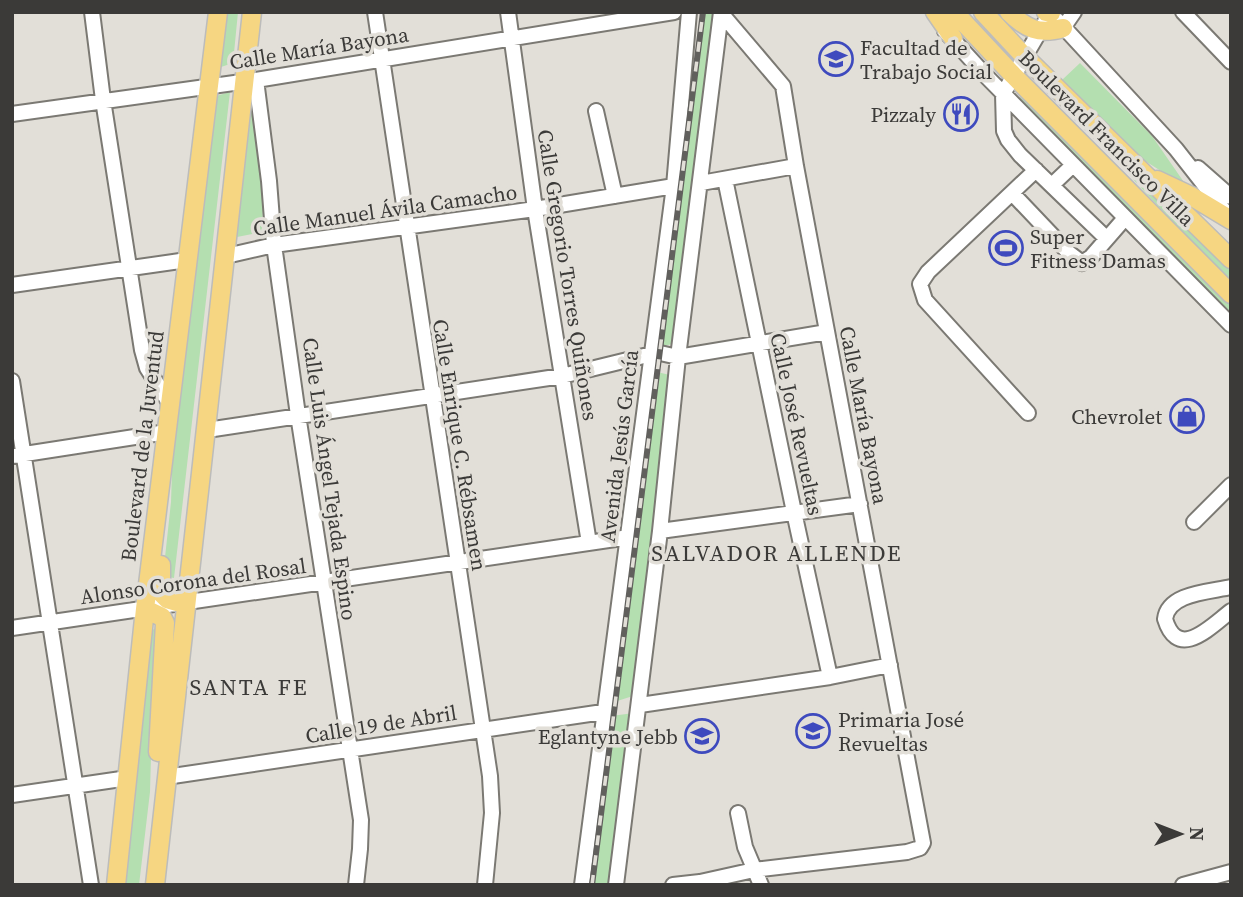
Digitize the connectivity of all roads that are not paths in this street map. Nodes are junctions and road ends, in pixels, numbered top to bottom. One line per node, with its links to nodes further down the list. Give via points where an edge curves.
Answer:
1 (92, 12): 29 (street)
2 (218, 12): 27 (main road, Boulevard de la Juventud)
3 (252, 12): 26 (main road)
4 (375, 12): 23 (street, Calle Enrique C. Rébsamen)
5 (508, 12): 20 (street, Calle Gregorio Torres Quiñones)
6 (674, 12): 17 (street, Calle María Bayona)
7 (689, 12): 40 (street, Avenida Jesús García)
8 (927, 12): 21 (street, Boulevard Francisco Villa)
9 (935, 12): 21 (main road)
10 (954, 12): 25 (main road, Boulevard Francisco Villa)
11 (983, 12): 22 (main road, Boulevard Francisco Villa)
12 (1009, 12): 19 (main road)
13 (1050, 12): 18 (street, Boulevard Francisco Villa); 19 (street)
14 (1074, 12): 18 (street)
15 (1182, 12): 24 (street)
16 (721, 13): 34 (street, Calle María Bayona, via 783,86); 38 (street)
17 (644, 15): 20 (street, Calle María Bayona)
18 (1063, 28): 19 (main road); 32 (street, Boulevard Francisco Villa)
19 (1038, 32): 22 (street)
20 (512, 38): 23 (street, Calle María Bayona); 44 (street, Calle Gregorio Torres Quiñones)
21 (953, 38): 28 (street, Boulevard Francisco Villa)
22 (1024, 56): 25 (street); 36 (main road, Boulevard Francisco Villa)
23 (382, 59): 26 (street, Calle María Bayona); 47 (street, Calle Enrique C. Rébsamen)
24 (1231, 62)
25 (1013, 75): 28 (street); 55 (main road, Boulevard Francisco Villa)
26 (250, 80): 27 (street, Calle María Bayona); 49 (street, Calle Luis Ángel Tejada Espino, via 269,181); 50 (main road)
27 (209, 86): 29 (street, Calle María Bayona); 52 (main road, Boulevard de la Juventud)
28 (1003, 94): 33 (street, Boulevard Francisco Villa); 35 (street, via 1008,140)
29 (103, 100): 31 (street, Calle María Bayona); 53 (street)
30 (596, 111): 42 (street)
31 (12, 114)
32 (1176, 149): 43 (street, Boulevard Francisco Villa); 46 (street, Boulevard Francisco Villa)
33 (1073, 165): 39 (street); 45 (street, Boulevard Francisco Villa)
34 (796, 166): 37 (street); 57 (street, Calle María Bayona)
35 (1037, 170): 39 (street); 41 (street)
36 (1146, 176): 46 (main road); 51 (main road, Boulevard Francisco Villa)
37 (726, 179): 38 (street); 58 (street, Calle José Revueltas)
38 (701, 183): 60 (street)
39 (1053, 184): 48 (street)
40 (674, 186): 42 (street, Calle Manuel Ávila Camacho); 59 (street, Avenida Jesús García)
41 (1012, 193): 48 (street, via 1079,262 1086,261); 65 (street, via 928,272 920,289 925,300)
42 (615, 196): 44 (street, Calle Manuel Ávila Camacho)
43 (1231, 197)
44 (535, 209): 47 (street, Calle Manuel Ávila Camacho); 61 (street, Calle Gregorio Torres Quiñones)
45 (1125, 218): 48 (street); 56 (street, Boulevard Francisco Villa)
46 (1231, 219)
47 (406, 225): 49 (street, Calle Manuel Ávila Camacho); 63 (street, Calle Enrique C. Rébsamen)
48 (1106, 238)
49 (274, 245): 50 (street, Calle Manuel Ávila Camacho); 66 (street, Calle Luis Ángel Tejada Espino)
50 (226, 256): 67 (main road)
51 (1231, 258)
52 (187, 260): 53 (street); 64 (main road, Boulevard de la Juventud)
53 (128, 268): 54 (street); 64 (street, via 147,368)
54 (12, 285)
55 (1231, 294)
56 (1231, 325)
57 (827, 332): 58 (street); 72 (street, Calle María Bayona)
58 (759, 341): 60 (street); 73 (street, Calle José Revueltas)
59 (652, 354): 60 (street); 61 (street); 76 (street, Avenida Jesús García)
60 (678, 357): 75 (street)
61 (562, 376): 63 (street); 77 (street, Calle Gregorio Torres Quiñones)
62 (12, 381): 69 (street)
63 (431, 394): 66 (street); 78 (street, Calle Enrique C. Rébsamen)
64 (170, 404): 68 (main road, Boulevard de la Juventud)
65 (1028, 412)
66 (298, 415): 67 (street); 79 (street, Calle Luis Ángel Tejada Espino)
67 (207, 430): 81 (main road)
68 (167, 432): 69 (street); 70 (main road, Boulevard de la Juventud)
69 (18, 455): 84 (street)
70 (162, 475): 81 (main road, via 167,496 159,582 167,599); 82 (main road, Boulevard de la Juventud)
71 (1231, 485): 74 (street)
72 (860, 504): 73 (street); 86 (street, Calle María Bayona)
73 (794, 512): 75 (street); 87 (street, Calle José Revueltas)
74 (1194, 522)
75 (660, 531): 88 (street)
76 (629, 537): 77 (street, Alonso Corona del Rosal); 89 (street, Avenida Jesús García)
77 (589, 543): 78 (street, Alonso Corona del Rosal)
78 (457, 563): 79 (street, Alonso Corona del Rosal); 90 (street, Calle Enrique C. Rébsamen)
79 (323, 583): 81 (street, Alonso Corona del Rosal); 91 (street, Calle Luis Ángel Tejada Espino)
80 (1231, 587): 83 (street, via 1175,602 1165,620 1172,634 1185,640)
81 (184, 604): 82 (street, Alonso Corona del Rosal); 92 (main road)
82 (145, 609): 84 (street, Alonso Corona del Rosal); 92 (main road, via 162,617 165,624 158,752); 93 (main road, Boulevard de la Juventud)
83 (1231, 611)
84 (50, 623): 85 (street, Alonso Corona del Rosal); 94 (street)
85 (12, 628)
86 (890, 665): 87 (street); 97 (street, Calle María Bayona, via 922,846 907,852)
87 (830, 677): 88 (street)
88 (640, 705): 105 (street)
89 (603, 712): 90 (street, Calle 19 de Abril); 104 (street, Avenida Jesús García)
90 (484, 730): 91 (street, Calle 19 de Abril); 103 (street, Calle Enrique C. Rébsamen, via 492,813)
91 (350, 750): 92 (street, Calle 19 de Abril); 102 (street, Calle Luis Ángel Tejada Espino, via 361,820)
92 (167, 772): 101 (main road)
93 (128, 778): 94 (street); 100 (main road, Boulevard de la Juventud)
94 (75, 786): 95 (street); 99 (street)
95 (12, 796)
96 (738, 813): 97 (street)
97 (754, 870): 106 (street); 107 (street)
98 (1231, 872): 108 (street)
99 (91, 885)
100 (116, 885)
101 (155, 885)
102 (356, 885)
103 (485, 885)
104 (582, 885)
105 (616, 885)
106 (673, 885)
107 (761, 885)
108 (1183, 885)

